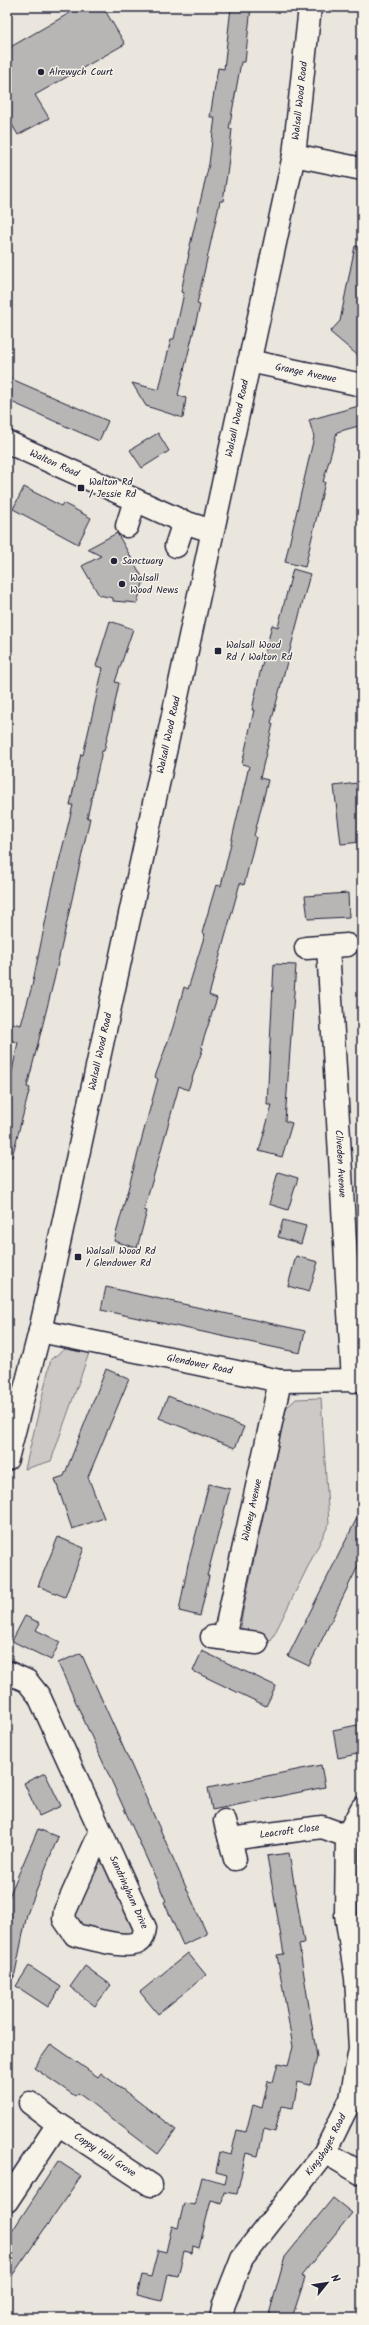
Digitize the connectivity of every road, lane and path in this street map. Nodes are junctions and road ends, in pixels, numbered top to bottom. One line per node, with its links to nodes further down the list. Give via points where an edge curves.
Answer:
1 (310, 7): 2 (street, Walsall Wood Road)
2 (294, 155): 3 (street); 4 (street, Walsall Wood Road)
3 (362, 169)
4 (249, 361): 5 (street, Grange Avenue); 10 (street, Walsall Wood Road)
5 (362, 385)
6 (7, 442): 7 (street, Walton Road)
7 (135, 500): 8 (street, Walton Road); 9 (street)
8 (184, 522): 10 (street, Walton Road); 11 (street)
9 (127, 526)
10 (212, 531): 13 (street, Walsall Wood Road)
11 (176, 546)
12 (306, 948): 14 (street, Cliveden Avenue, via 338,946)
13 (40, 1331): 15 (street, Glendower Road); 16 (street, Walsall Wood Road)
14 (358, 1380): 15 (street, Glendower Road)
15 (280, 1381): 17 (street, Widney Avenue, via 218,1638)
16 (7, 1459)
17 (257, 1644)
18 (7, 1672): 20 (street, Sandringham Drive, via 27,1681 39,1696)
19 (362, 1808): 21 (street, Kingshayes Road)
20 (100, 1833): 20 (street, Sandringham Drive, via 145,1928 142,1940 137,1944 126,1945 75,1935 64,1919 65,1911)
21 (347, 1836): 22 (street, Leacroft Close, via 322,1827); 25 (street, Kingshayes Road, via 346,1915 356,1978 360,2049 351,2099)
22 (230, 1840)
23 (30, 2103): 24 (street, Coppy Hall Grove)
24 (58, 2124): 27 (street, Coppy Hall Grove); 28 (street)
25 (325, 2152): 26 (street); 29 (street, Kingshayes Road, via 242,2258)
26 (362, 2174)
27 (151, 2186)
28 (7, 2201)
29 (220, 2318)

